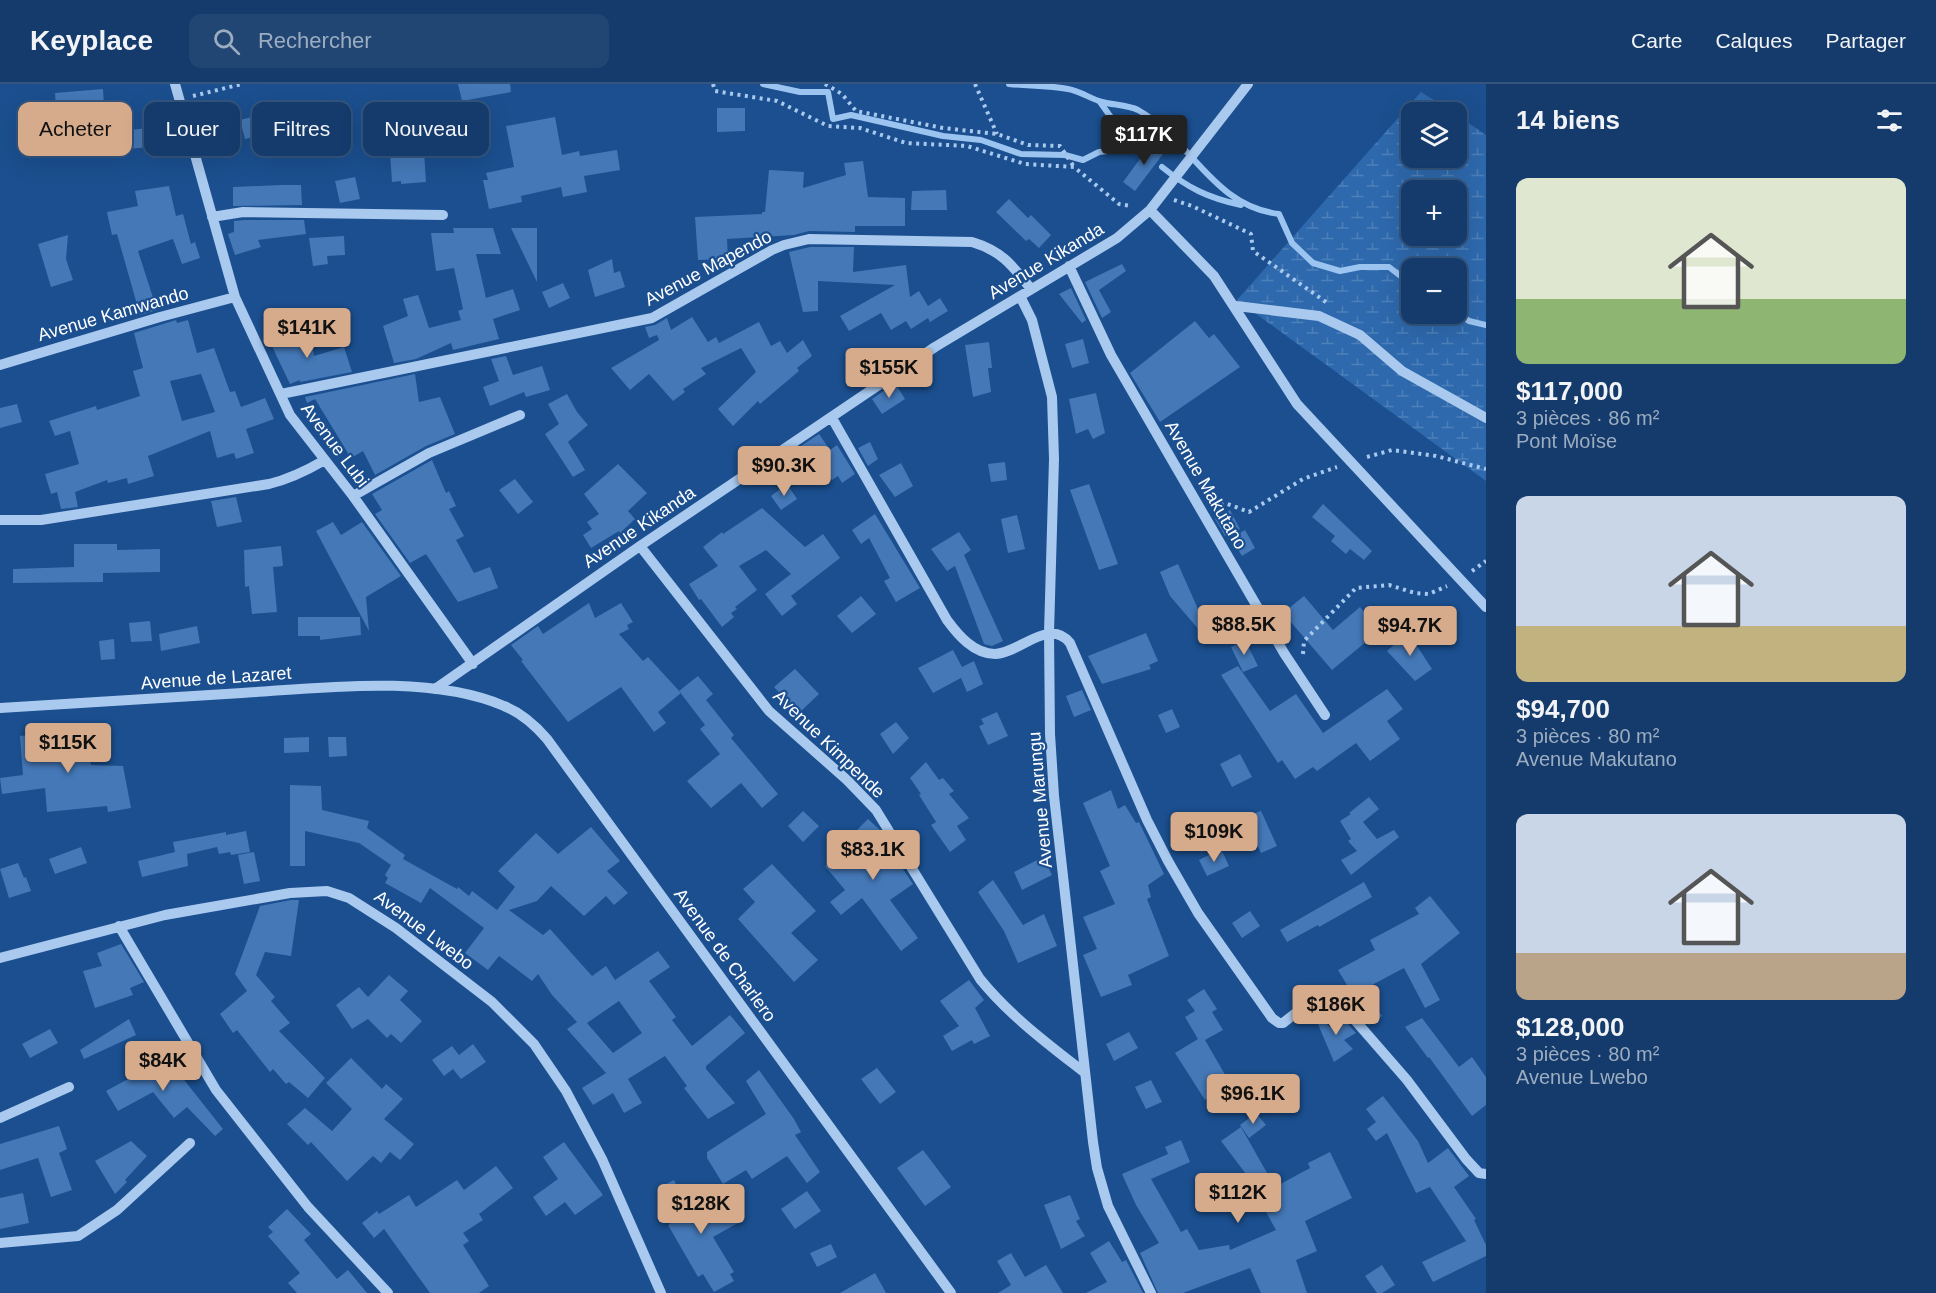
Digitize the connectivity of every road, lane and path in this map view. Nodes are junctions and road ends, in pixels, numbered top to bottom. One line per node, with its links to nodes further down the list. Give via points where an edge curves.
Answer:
1 (175, 84): 7 (street, Avenue Lubi)
2 (242, 84): 7 (path)
3 (713, 84): 9 (path, via 715,91 777,101 828,126 860,128 906,143 967,146 1025,164)
4 (825, 84): 8 (path, via 842,94 856,111)
5 (975, 84): 8 (path)
6 (1248, 84): 10 (street, Avenue Kikanda)
7 (179, 99): 13 (street, Avenue Lubi)
8 (997, 134): 9 (path, via 1028,145 1060,146)
9 (1074, 167): 11 (path, via 1119,204)
10 (1162, 195): 11 (street, Avenue Kikanda); 19 (path, via 1251,234 1252,251)
11 (1150, 210): 14 (street, Avenue Kikanda, via 1117,238); 18 (street, via 1214,276)
12 (443, 215): 13 (street, via 243,212)
13 (212, 217): 17 (street, Avenue Lubi)
14 (1069, 266): 15 (street, Avenue Kikanda); 34 (street, Avenue Makutano, via 1112,355)
15 (1030, 289): 16 (street, Avenue Kikanda); 21 (street, Avenue Mapendo, via 1005,258 972,242 809,239 772,250 652,318)
16 (1020, 296): 23 (street, Avenue Kikanda, via 934,348); 32 (street, Avenue Marungu, via 1032,320 1052,398)
17 (235, 297): 20 (street, Avenue Kamwando); 21 (street, Avenue Lubi)
18 (1236, 306): 24 (street, via 1319,316 1360,335 1402,370); 30 (street, via 1297,404)
19 (1336, 308)
20 (0, 365)
21 (281, 394): 25 (street, Avenue Lubi, via 290,415)
22 (520, 415): 26 (street, via 429,453)
23 (832, 418): 28 (street, Avenue Kikanda); 32 (street, via 957,633 975,648 995,654)
24 (1486, 418)
25 (325, 460): 26 (street, Avenue Lubi); 27 (street, via 295,477 268,484 41,520)
26 (353, 496): 33 (street, Avenue Lubi)
27 (0, 520)
28 (640, 546): 33 (street, Avenue Kikanda); 40 (street, Avenue Kimpende, via 770,711 876,810 998,1002)
29 (1486, 561): 30 (path)
30 (1461, 579): 31 (street); 34 (path, via 1429,594 1415,594 1389,585 1356,588 1304,641 1303,658)
31 (1486, 607)
32 (1049, 633): 40 (street, Avenue Marungu, via 1054,796); 44 (street, via 1062,634 1071,643 1168,861 1198,913 1272,1018 1283,1023 1320,994 1334,995 1413,1087 1466,1159 1479,1173)
33 (473, 664): 35 (street, Avenue Kikanda)
34 (1295, 670): 37 (street, Avenue Makutano)
35 (435, 689): 36 (street, Avenue de Lazaret, via 361,685); 48 (street, Avenue de Charlero, via 505,706 533,723 548,739)
36 (0, 708)
37 (1325, 715)
38 (120, 926): 39 (street, Avenue Lwebo); 46 (street, via 216,1090 308,1207); 47 (street, Avenue Lwebo, via 302,892 339,893 361,903 492,1002 534,1044 566,1091 602,1159)
39 (0, 958)
40 (1085, 1073): 49 (street, Avenue Marungu, via 1102,1186)
41 (69, 1087): 42 (street)
42 (0, 1118)
43 (190, 1143): 45 (street, via 117,1210 78,1236)
44 (1486, 1174)
45 (0, 1243)
46 (388, 1293)
47 (661, 1293)
48 (951, 1293)
49 (1151, 1293)

